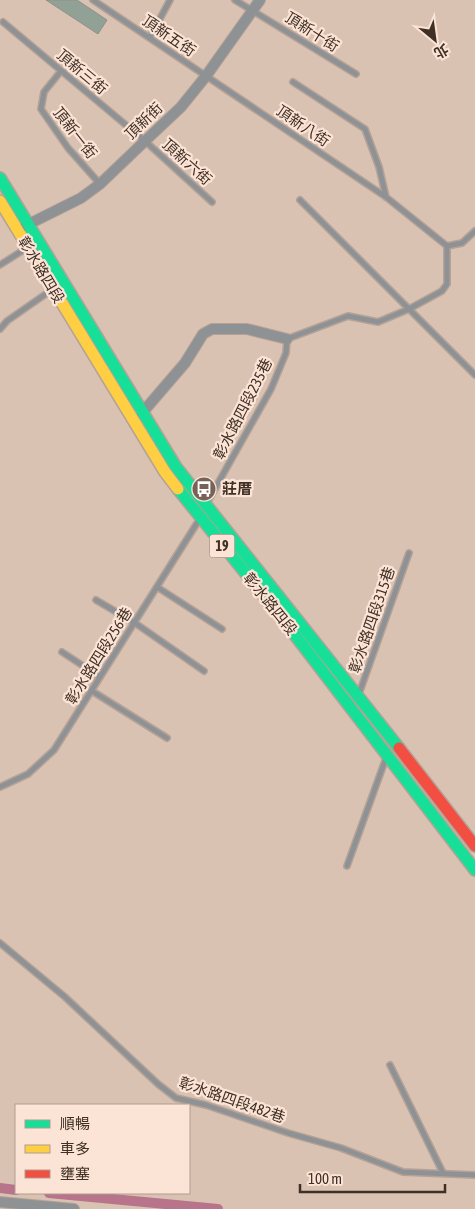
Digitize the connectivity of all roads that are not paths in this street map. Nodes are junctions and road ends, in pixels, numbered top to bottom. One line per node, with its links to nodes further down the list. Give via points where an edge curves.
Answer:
1 (93, 0): 7 (lane, 頂新五街)
2 (170, 0): 7 (lane)
3 (235, 0): 5 (lane, 頂新十街)
4 (260, 0): 5 (street, 頂新街)
5 (254, 11): 9 (lane, 頂新十街); 10 (street, 頂新街)
6 (3, 22): 8 (lane, 頂新三街)
7 (150, 37): 10 (lane, 頂新五街)
8 (61, 71): 12 (lane, 頂新三街); 14 (lane, 頂新一街, via 44,92 42,109 68,148)
9 (356, 74)
10 (206, 76): 12 (street, 頂新街, via 181,107); 15 (lane, 頂新八街)
11 (293, 82): 15 (lane, via 365,129 379,166)
12 (145, 141): 14 (street, 頂新街); 18 (lane, 頂新六街)
13 (0, 178): 19 (main road, 彰水路四段 / 19)
14 (100, 184): 19 (street, 頂新街, via 81,198)
15 (386, 198): 22 (lane, 頂新八街)
16 (300, 200): 26 (lane)
17 (0, 201): 20 (main road, 彰水路四段 / 19)
18 (212, 202)
19 (28, 224): 20 (street, 頂新街); 30 (main road, 彰水路四段 / 19)
20 (18, 230): 23 (main road, 彰水路四段 / 19)
21 (475, 230): 22 (lane, via 462,243)
22 (448, 246): 26 (lane, via 447,284 442,291)
23 (28, 248): 24 (lane); 25 (main road, 彰水路四段 / 19)
24 (0, 265)
25 (53, 290): 27 (lane); 32 (main road, 彰水路四段 / 19, via 166,472)
26 (409, 309): 28 (lane, via 378,322 348,316); 29 (lane)
27 (0, 329)
28 (288, 339): 30 (street, via 247,329 212,329 203,334 186,363); 31 (lane, 彰水路四段235巷, via 271,389)
29 (475, 375)
30 (142, 413): 31 (main road, 彰水路四段 / 19, via 176,467)
31 (206, 505): 32 (lane, 彰水路四段235巷); 42 (main road, 彰水路四段 / 19)
32 (200, 518): 34 (lane, 彰水路四段256巷); 44 (main road, 彰水路四段 / 19)
33 (409, 553): 42 (lane, 彰水路四段315巷)
34 (157, 586): 36 (lane, 彰水路四段256巷); 37 (lane)
35 (96, 600): 36 (lane)
36 (135, 623): 39 (lane); 40 (lane, 彰水路四段256巷)
37 (222, 629)
38 (62, 652): 40 (lane)
39 (204, 671)
40 (100, 677): 41 (lane, 彰水路四段256巷)
41 (92, 690): 45 (lane); 47 (lane, 彰水路四段256巷, via 54,750 28,774)
42 (358, 696): 43 (main road, 彰水路四段 / 19)
43 (375, 716): 44 (main road); 48 (main road, 彰水路四段 / 19)
44 (363, 724): 46 (main road, 彰水路四段 / 19)
45 (167, 738)
46 (387, 755): 49 (lane); 50 (main road, 彰水路四段 / 19)
47 (0, 788)
48 (475, 846)
49 (347, 866)
50 (475, 870)
51 (0, 943): 53 (lane, 彰水路四段482巷, via 176,1098 341,1148 404,1172)
52 (390, 1065): 53 (lane)
53 (444, 1173): 54 (lane, 彰水路四段482巷)
54 (475, 1175)
55 (0, 1202): 56 (street)
56 (74, 1209)

